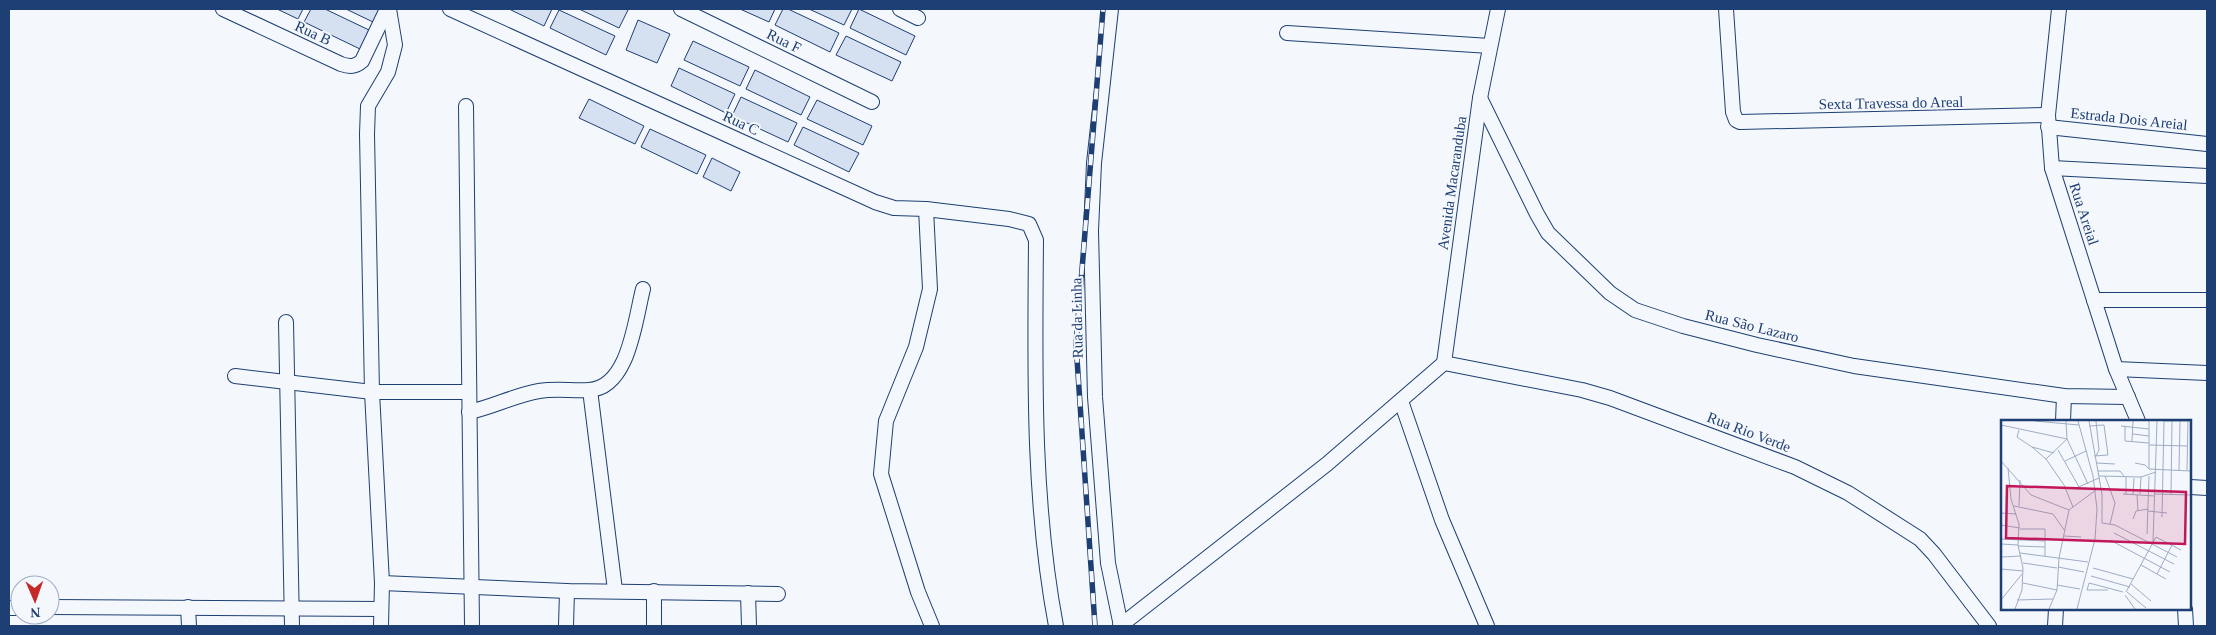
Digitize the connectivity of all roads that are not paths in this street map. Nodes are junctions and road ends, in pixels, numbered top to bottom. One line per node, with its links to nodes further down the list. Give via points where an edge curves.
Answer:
1 (223, 9): 2 (street, Rua B, via 350,67 362,60)
2 (388, 9): 31 (street, via 395,45 392,60 368,106)
3 (450, 9): 20 (street, Rua C, via 875,202 894,208)
4 (681, 9): 14 (street, Rua F)
5 (900, 9): 10 (street)
6 (1111, 9): 63 (street, Rua da Linha, via 1094,163 1092,241 1096,417 1108,563)
7 (1498, 9): 12 (street, Avenida Macaranduba)
8 (1726, 9): 16 (street, Sexta Travessa do Areal, via 1731,93 1736,120)
9 (2059, 9): 16 (street, Rua Areial)
10 (918, 18)
11 (1287, 33): 12 (street)
12 (1490, 46): 13 (street, Avenida Macaranduba)
13 (1480, 98): 25 (street, Avenida Macaranduba); 33 (street, Rua São Lazaro, via 1548,233 1610,293 1635,310 1682,326 1854,366)
14 (872, 102)
15 (466, 106): 32 (street)
16 (2048, 121): 17 (street, Estrada Dois Areial); 18 (street, Rua Areial)
17 (2207, 144)
18 (2052, 168): 19 (street); 22 (street, Rua Areial)
19 (2207, 176)
20 (926, 209): 61 (street, via 930,289 916,347 886,421 881,474); 62 (street, Rua C, via 1016,220 1030,224 1036,240 1034,381 1044,537)
21 (643, 289): 30 (street, via 628,350 616,376)
22 (2094, 300): 23 (street); 26 (street, Rua Areial)
23 (2207, 300)
24 (286, 322): 29 (street)
25 (1444, 363): 35 (street); 65 (street, Rua Rio Verde, via 1610,398 1820,479 1920,539)
26 (2116, 369): 27 (street); 34 (street, Rua Areial)
27 (2207, 373)
28 (235, 376): 29 (street)
29 (287, 382): 31 (street); 50 (street)
30 (590, 390): 36 (street, via 558,388 537,391); 44 (street)
31 (372, 392): 32 (street); 41 (street)
32 (469, 392): 36 (street)
33 (2064, 396): 34 (street, Rua São Lazaro); 37 (street)
34 (2128, 398): 38 (street, Rua Areial)
35 (1401, 401): 63 (street, via 1327,464); 64 (street, via 1442,520)
36 (469, 412): 42 (street)
37 (2063, 420)
38 (2138, 420)
39 (2191, 487): 40 (street)
40 (2207, 488)
41 (382, 583): 42 (street); 51 (street)
42 (471, 586): 43 (street); 57 (street)
43 (567, 590): 44 (street); 58 (street)
44 (615, 590): 45 (street)
45 (654, 591): 46 (street); 59 (street)
46 (748, 593): 47 (street); 60 (street)
47 (778, 594)
48 (60, 607): 49 (street)
49 (188, 607): 50 (street); 54 (street)
50 (292, 608): 51 (street); 55 (street)
51 (381, 609): 56 (street)
52 (2056, 610): 66 (street)
53 (2185, 610): 67 (street)
54 (189, 626)
55 (292, 626)
56 (381, 626)
57 (472, 626)
58 (566, 626)
59 (654, 626)
60 (748, 626)
61 (932, 626)
62 (1056, 626)
63 (1120, 626)
64 (1487, 626)
65 (1989, 626)
66 (2055, 626)
67 (2186, 626)

